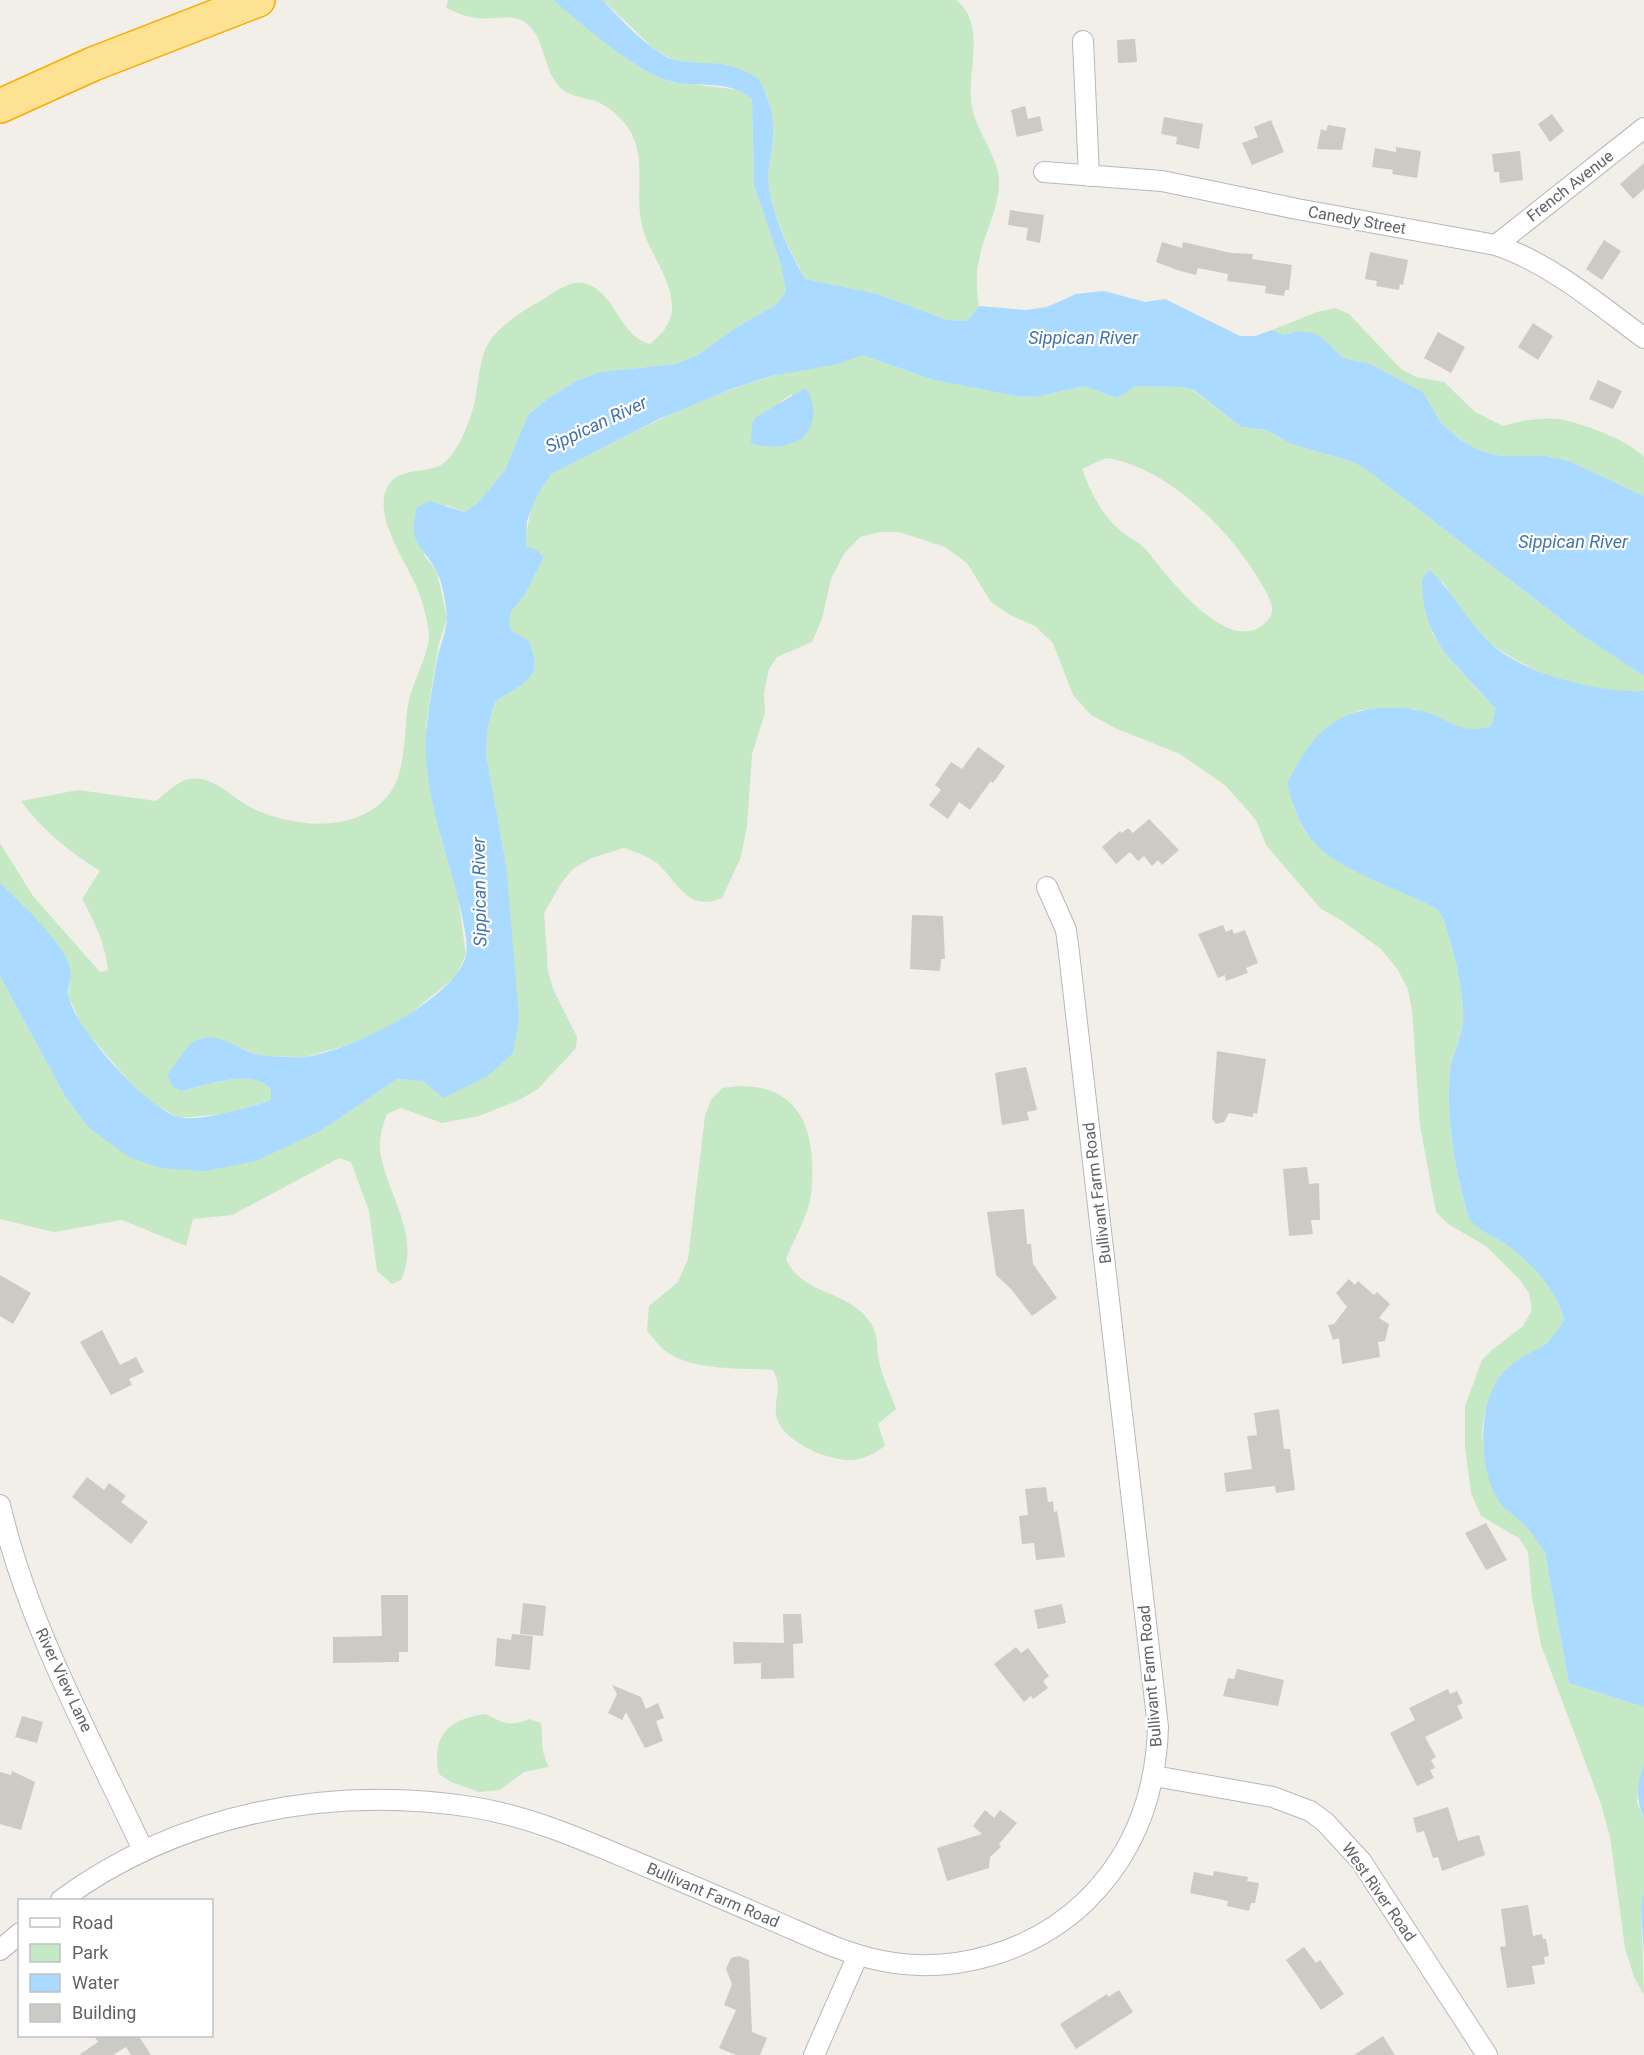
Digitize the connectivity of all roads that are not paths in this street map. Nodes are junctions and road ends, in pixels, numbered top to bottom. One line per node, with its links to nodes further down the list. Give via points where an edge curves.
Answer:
1 (258, 0): 3 (highway, via 93,64)
2 (1083, 41): 6 (street)
3 (0, 106)
4 (1644, 128): 7 (street, French Avenue)
5 (1044, 172): 6 (street, Canedy Street)
6 (1089, 176): 7 (street, Canedy Street, via 1162,181)
7 (1496, 245): 8 (street, Canedy Street, via 1540,265)
8 (1644, 338)
9 (1047, 887): 11 (street, Bullivant Farm Road, via 1066,930 1071,963 1156,1703)
10 (0, 1505): 12 (street, River View Lane, via 42,1633)
11 (1154, 1776): 16 (street, Bullivant Farm Road, via 1145,1809 1127,1848 1097,1890 1058,1924 1012,1949 962,1962 909,1964); 18 (street, West River Road, via 1273,1797 1310,1811 1325,1822 1360,1861)
12 (144, 1850): 13 (street, Bullivant Farm Road); 16 (street, Bullivant Farm Road, via 223,1820 306,1803 391,1799 476,1808 558,1829)
13 (63, 1899)
14 (18, 1935): 15 (street)
15 (0, 1950)
16 (858, 1955): 17 (street)
17 (814, 2055)
18 (1487, 2055)

